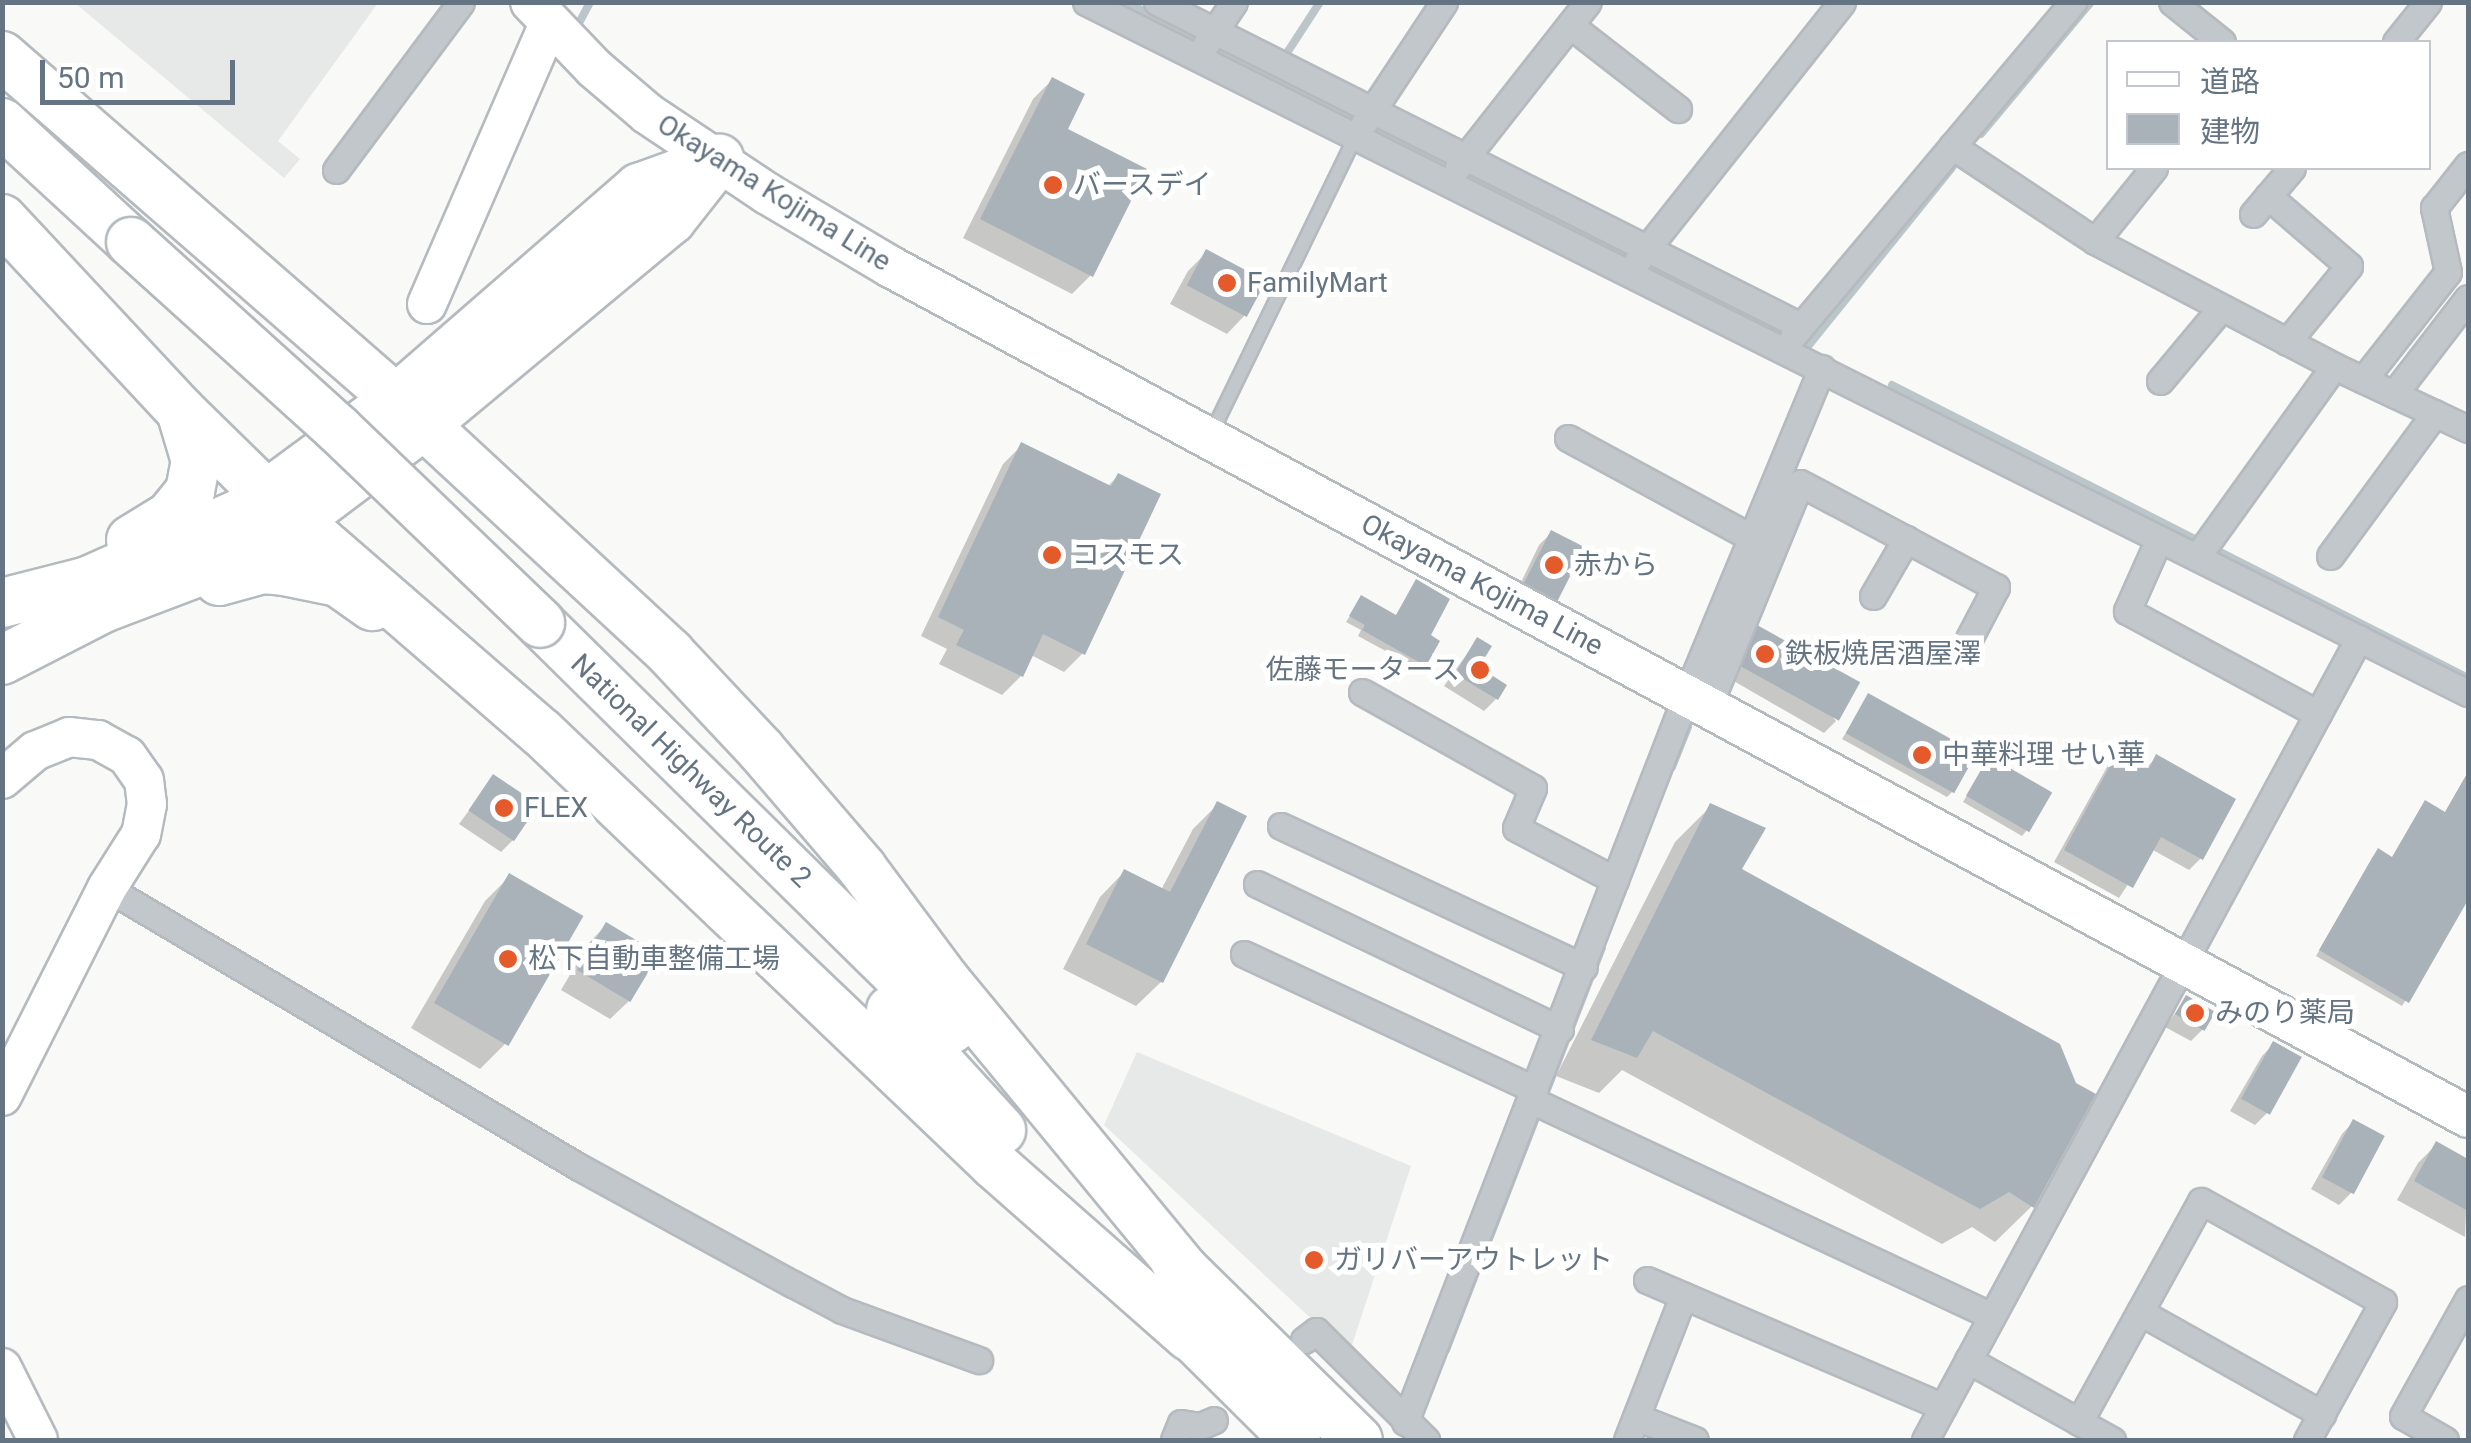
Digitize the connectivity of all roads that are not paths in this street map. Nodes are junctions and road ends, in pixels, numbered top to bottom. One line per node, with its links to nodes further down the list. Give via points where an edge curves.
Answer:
1 (461, 2): 24 (street)
2 (1086, 2): 15 (street)
3 (1157, 2): 15 (street)
4 (1234, 2): 15 (street)
5 (1444, 2): 19 (street)
6 (1588, 2): 12 (street)
7 (1842, 2): 31 (street)
8 (2073, 2): 20 (street)
9 (2172, 2): 13 (street)
10 (2428, 2): 14 (street)
11 (546, 10): 22 (main road, Okayama Kojima Line, via 648,114); 33 (street)
12 (1570, 25): 17 (street); 25 (street)
13 (2220, 40)
14 (2398, 40)
15 (1206, 45): 19 (street); 19 (street, via 1279,64)
16 (2, 56): 44 (highway)
17 (1678, 109)
18 (2, 123): 30 (highway, National Highway Route 2)
19 (1364, 123): 25 (street); 46 (lane)
20 (1952, 146): 29 (street); 35 (street)
21 (2, 159): 30 (highway, National Highway Route 2)
22 (719, 160): 44 (highway, via 640,188); 46 (main road, Okayama Kojima Line, via 891,267)
23 (2468, 164): 41 (street, via 2434,208 2448,272)
24 (336, 170)
25 (1456, 170): 31 (street)
26 (2152, 170): 29 (street)
27 (2290, 170): 36 (street, via 2260,205 2349,266)
28 (2, 219): 43 (highway)
29 (2095, 241): 34 (street)
30 (123, 251): 59 (highway, National Highway Route 2, bridge, via 338,429)
31 (1637, 261): 35 (street); 37 (street)
32 (2468, 298): 42 (street)
33 (427, 304)
34 (2222, 308): 36 (street); 40 (street)
35 (1801, 326): 37 (street)
36 (2286, 342): 38 (street)
37 (1783, 347): 39 (street)
38 (2334, 366): 41 (street); 53 (street)
39 (1822, 368): 49 (street); 52 (street)
40 (2160, 380)
41 (2363, 380): 42 (street)
42 (2394, 394): 45 (street)
43 (181, 412): 48 (highway); 55 (highway, via 196,461 182,505 138,537)
44 (410, 412): 48 (highway); 81 (highway, via 642,626 761,750)
45 (2457, 417): 54 (street)
46 (1208, 438): 65 (main road, Okayama Kojima Line)
47 (1568, 438): 50 (street)
48 (283, 507): 57 (highway, via 230,520 88,581); 58 (highway, via 244,554); 67 (highway)
49 (1776, 508): 50 (street); 51 (street, via 1800,483); 65 (street)
50 (1752, 538): 65 (street)
51 (1906, 539): 56 (street); 61 (street, via 1996,587)
52 (2159, 539): 53 (street); 66 (street, via 2127,611)
53 (2202, 549): 60 (street)
54 (2330, 556)
55 (2, 591)
56 (1873, 596)
57 (2, 603)
58 (103, 608): 62 (highway); 67 (highway, via 148,608 263,569 338,582 506,715)
59 (530, 633): 81 (highway, National Highway Route 2, via 905,981); 86 (highway, National Highway Route 2, via 886,1004)
60 (2359, 638): 64 (street); 66 (street)
61 (1965, 646)
62 (2, 660)
63 (1362, 692): 70 (street, via 1533,788 1516,828)
64 (2468, 693)
65 (1698, 702): 70 (street); 74 (main road, Okayama Kojima Line)
66 (2318, 714): 74 (street)
67 (542, 733): 86 (highway, via 995,1165)
68 (2, 779): 72 (street, via 35,751 69,737 98,740 127,756 144,780 147,804 140,834)
69 (1281, 826): 75 (street)
70 (1615, 880): 75 (street)
71 (1256, 884): 76 (street)
72 (106, 888): 77 (street); 88 (street, via 580,1167 793,1284 842,1310)
73 (1244, 954): 78 (street)
74 (2185, 965): 79 (main road, Okayama Kojima Line); 85 (street)
75 (1584, 967): 76 (street)
76 (1560, 1029): 78 (street)
77 (2, 1096)
78 (1538, 1100): 85 (street); 94 (street)
79 (2468, 1117)
80 (1646, 1280): 82 (street)
81 (1197, 1285): 100 (highway, National Highway Route 2)
82 (1683, 1296): 91 (street); 96 (street)
83 (2468, 1300): 106 (street, via 2404,1416)
84 (2140, 1312): 92 (street); 92 (street, via 2202,1201 2383,1302); 95 (street)
85 (1992, 1316): 89 (street)
86 (1189, 1336): 99 (highway, National Highway Route 2)
87 (1304, 1340): 94 (street, via 1316,1331)
88 (979, 1360)
89 (1968, 1360): 91 (street); 95 (street)
90 (2, 1368): 97 (street)
91 (1942, 1407): 103 (street)
92 (2322, 1414): 105 (street)
93 (1214, 1420): 98 (street, via 1182,1424)
94 (1406, 1422): 101 (street)
95 (2079, 1422): 104 (street)
96 (1632, 1429): 102 (street)
97 (38, 1440)
98 (1174, 1440)
99 (1296, 1440)
100 (1358, 1440)
101 (1426, 1440)
102 (1695, 1440)
103 (1924, 1440)
104 (2112, 1440)
105 (2307, 1440)
106 (2445, 1440)

